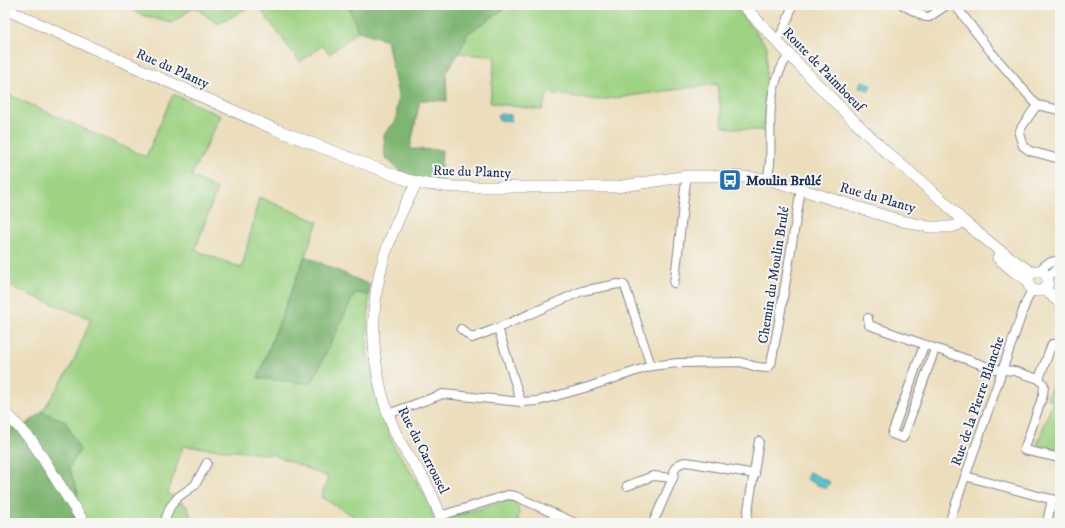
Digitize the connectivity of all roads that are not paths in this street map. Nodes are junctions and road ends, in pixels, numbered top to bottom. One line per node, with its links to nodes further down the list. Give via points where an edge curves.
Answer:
1 (743, 5): 7 (street, Route de Paimboeuf)
2 (792, 5): 7 (street, via 788,20)
3 (903, 5): 4 (street, via 925,17)
4 (947, 5)
5 (955, 5): 9 (street)
6 (5, 9): 14 (street, Rue du Planty, via 272,128)
7 (776, 41): 8 (street, Route de Paimboeuf)
8 (790, 55): 13 (street, via 784,61 775,81 771,100); 16 (street, Route de Paimboeuf, via 886,152 942,200)
9 (1037, 105): 10 (street); 11 (street, via 1021,128 1019,134 1023,146 1030,151)
10 (1060, 110)
11 (1056, 158)
12 (687, 176): 13 (street, Rue du Planty); 14 (street, Rue du Planty, via 616,187 454,187); 20 (street)
13 (768, 179): 15 (street, Rue du Planty)
14 (417, 183): 34 (street, Rue du Carrousel, via 388,245 376,298 375,354 379,383)
15 (801, 189): 16 (street, Rue du Planty, via 915,224 952,227); 29 (street, Chemin du Moulin Brulé, via 771,364 767,368 740,362)
16 (960, 222): 19 (street, Route de Paimboeuf)
17 (1060, 261): 19 (street, via 1055,260 1043,266)
18 (1060, 265): 21 (street)
19 (1033, 278): 21 (street, Route de Paimboeuf, via 1045,274); 21 (street, via 1039,291); 30 (street, Rue de la Pierre Blanche)
20 (674, 283)
21 (1047, 284): 22 (street, Route de Paimboeuf)
22 (1060, 303)
23 (868, 318): 26 (street, via 869,325)
24 (498, 328): 25 (street, via 472,338); 29 (street, via 582,291 618,284 626,289); 32 (street)
25 (461, 329)
26 (924, 345): 28 (street); 28 (street, via 892,434 903,438)
27 (1060, 346): 31 (street, via 1052,344)
28 (935, 349): 30 (street)
29 (651, 366): 32 (street, via 538,401)
30 (1002, 370): 31 (street); 39 (street, Rue de la Pierre Blanche)
31 (1038, 379): 36 (street, via 1044,385 1043,395 1024,450)
32 (521, 402): 34 (street, via 443,394)
33 (5, 412): 45 (street, via 32,441)
34 (388, 414): 44 (street, Rue du Carrousel, via 398,439 431,493)
35 (759, 441): 38 (street)
36 (1060, 458)
37 (208, 463): 46 (street, via 195,485 178,497 170,507)
38 (755, 474): 40 (street, via 685,462 675,468); 49 (street)
39 (965, 476): 42 (street); 50 (street, Rue de la Pierre Blanche)
40 (673, 478): 41 (street, via 653,476); 48 (street)
41 (627, 486)
42 (1056, 500): 51 (street)
43 (553, 519): 44 (street, via 515,496 508,495); 47 (street)
44 (441, 520)
45 (84, 523)
46 (164, 523)
47 (575, 523)
48 (653, 523)
49 (746, 523)
50 (949, 523)
51 (1047, 523)

